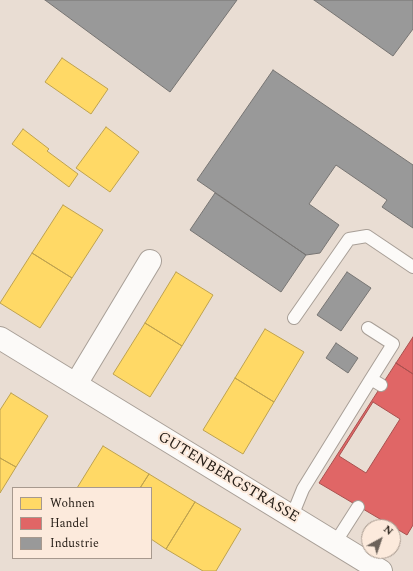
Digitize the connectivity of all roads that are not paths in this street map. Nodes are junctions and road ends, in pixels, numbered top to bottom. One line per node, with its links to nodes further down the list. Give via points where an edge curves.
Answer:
1 (150, 261): 6 (street)
2 (413, 267): 3 (lane, via 367,236 349,239)
3 (294, 318)
4 (368, 328): 8 (lane, via 393,344 376,382 303,489)
5 (0, 338): 6 (street, GUTENBERGSTRASSE)
6 (76, 384): 8 (street, GUTENBERGSTRASSE)
7 (358, 507): 9 (lane)
8 (292, 516): 9 (street, GUTENBERGSTRASSE)
9 (336, 543): 10 (street, GUTENBERGSTRASSE)
10 (381, 571)

